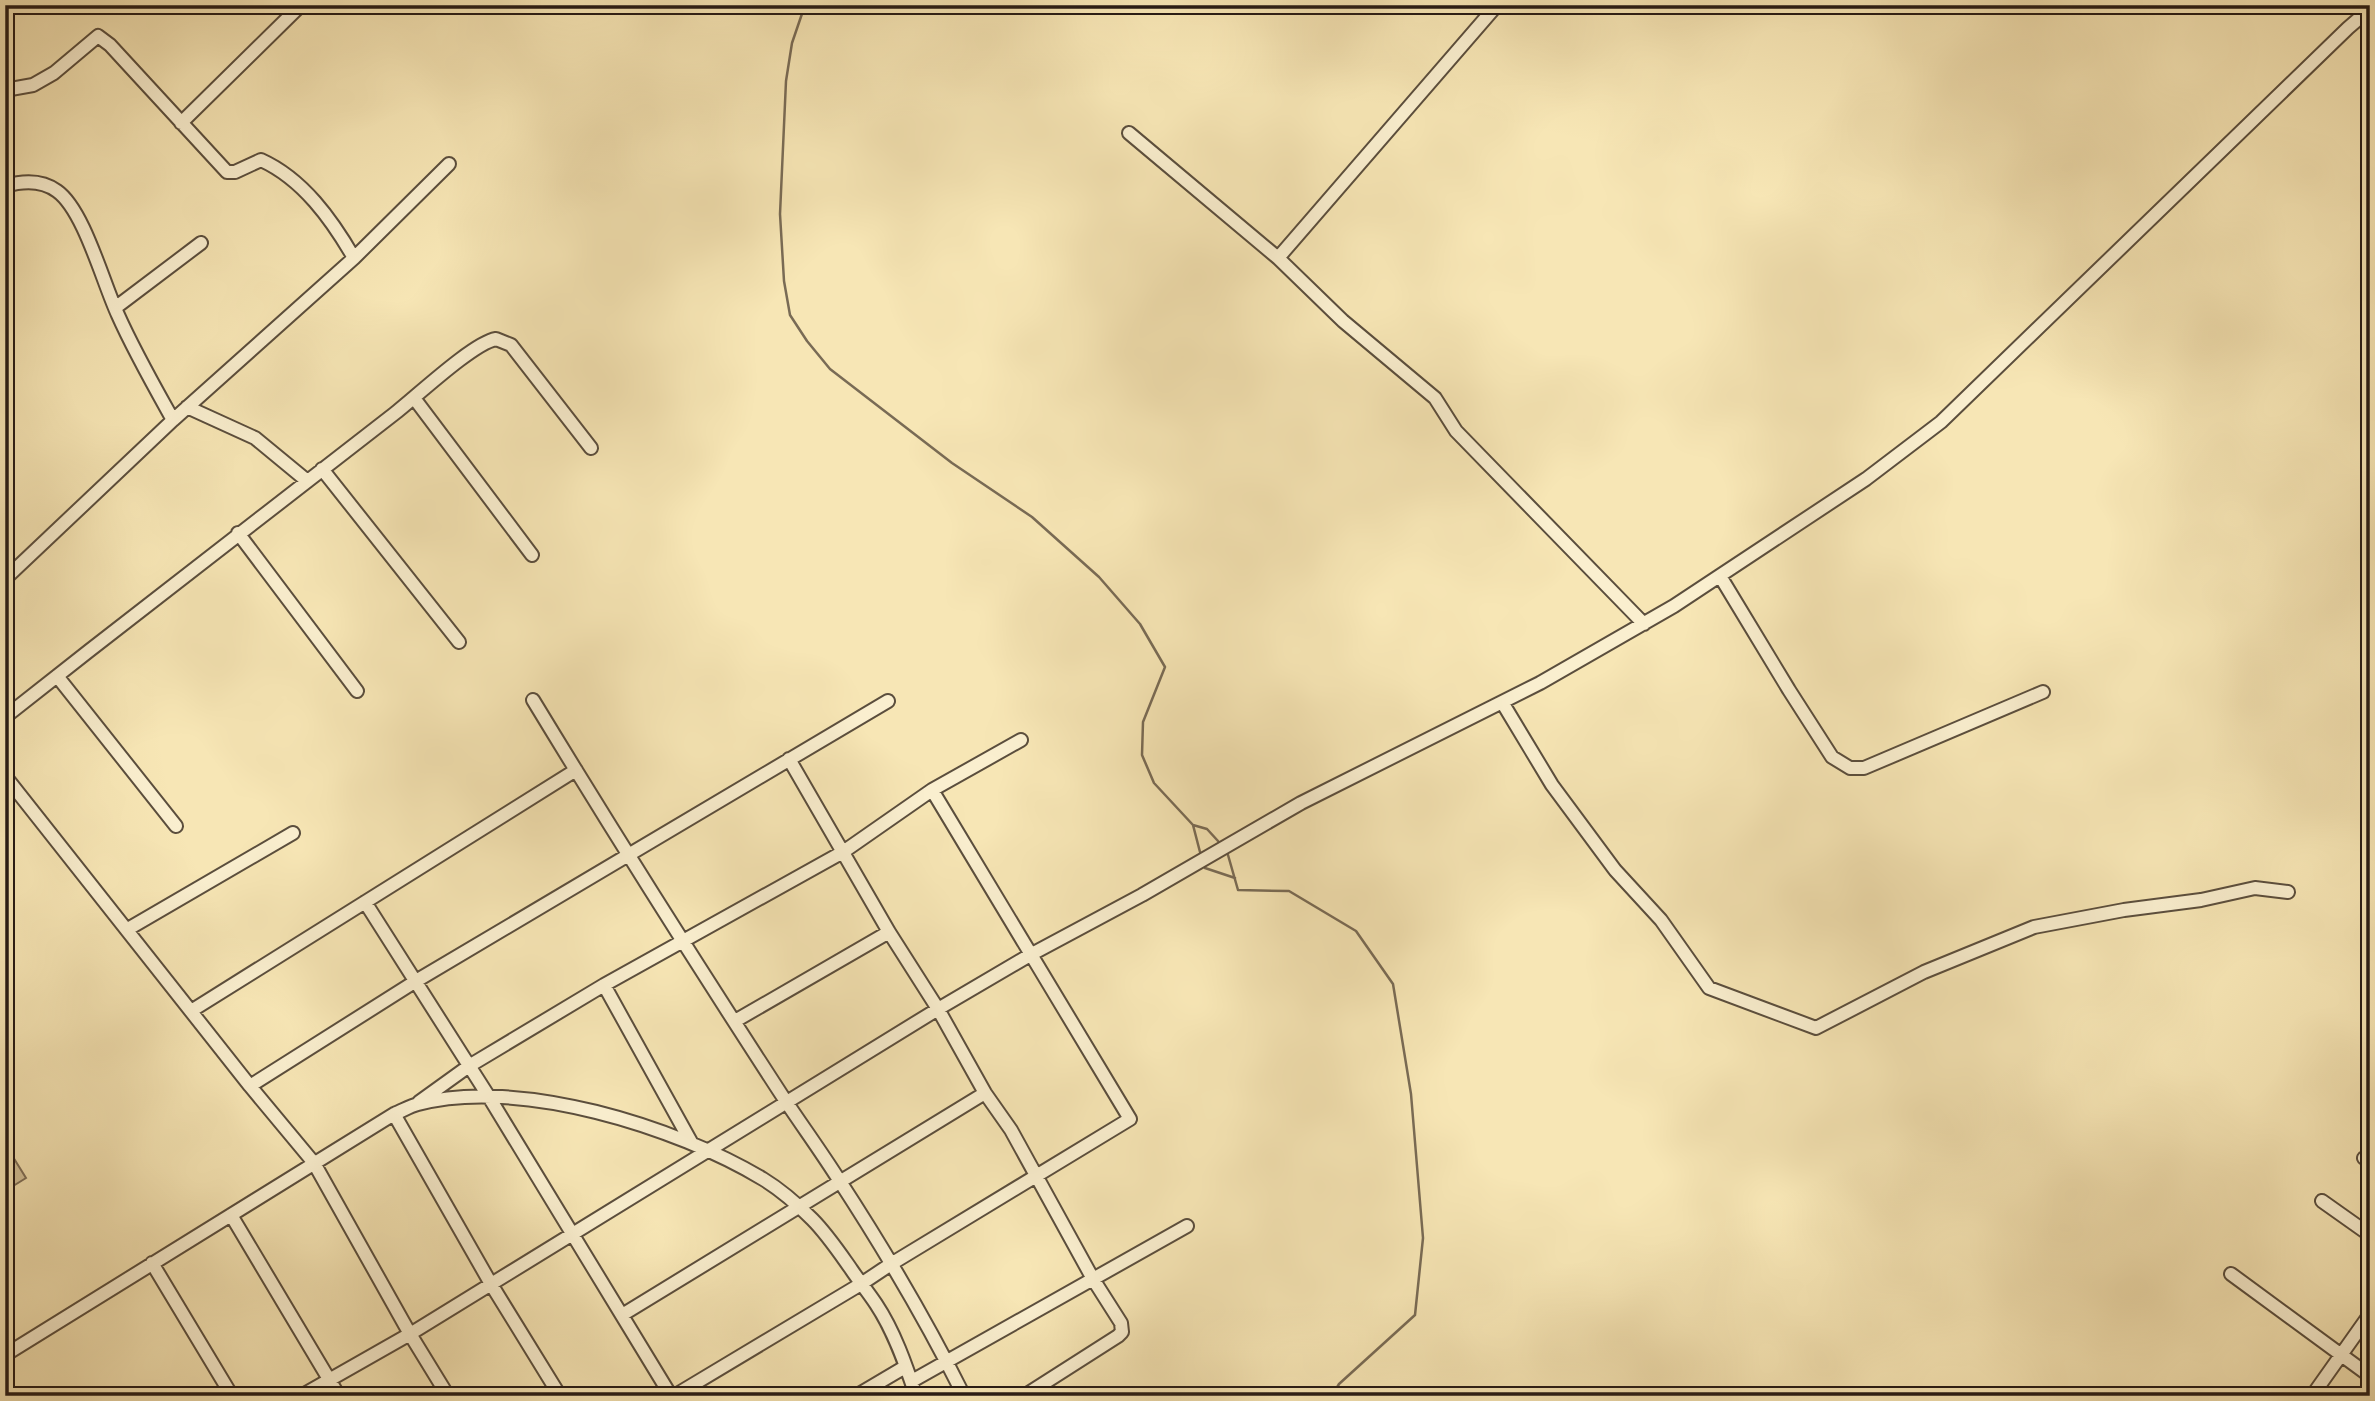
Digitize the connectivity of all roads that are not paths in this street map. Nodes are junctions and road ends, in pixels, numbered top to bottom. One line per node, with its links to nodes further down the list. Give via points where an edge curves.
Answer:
1 (1497, 5): 11 (street)
2 (300, 6): 5 (street)
3 (2370, 9): 21 (street, via 1941,422 1866,479)
4 (5, 90): 5 (street, via 33,85 54,73 97,36)
5 (181, 123): 10 (street, via 227,172 261,160 272,165 314,200)
6 (1129, 134): 11 (street)
7 (449, 164): 10 (street)
8 (5, 186): 12 (street, via 24,181 56,190 72,208)
9 (201, 243): 12 (street)
10 (354, 258): 14 (street)
11 (1278, 258): 23 (street, via 1343,321 1435,398 1456,432)
12 (115, 309): 15 (street)
13 (414, 398): 16 (street, via 481,344 504,341); 17 (street); 20 (street)
14 (187, 407): 15 (street); 18 (street, via 255,438)
15 (173, 420): 22 (street)
16 (591, 448)
17 (322, 469): 18 (street); 24 (street)
18 (306, 480): 19 (street)
19 (238, 533): 25 (street); 26 (street)
20 (532, 555)
21 (1720, 576): 23 (street); 27 (street, via 1832,757 1850,768 1864,768)
22 (5, 579)
23 (1644, 624): 30 (street)
24 (459, 642)
25 (57, 676): 31 (street); 37 (street)
26 (357, 691)
27 (2043, 692)
28 (533, 700): 34 (street)
29 (888, 701): 33 (street)
30 (1502, 702): 41 (street, via 1552,785 1615,870 1661,920 1709,988 1816,1028 1924,972 2034,927 2255,888); 46 (street, via 1301,803)
31 (5, 717)
32 (1021, 740): 36 (street)
33 (789, 759): 39 (street); 40 (street)
34 (576, 770): 40 (street); 42 (street)
35 (5, 776): 43 (street)
36 (932, 790): 39 (street); 46 (street)
37 (176, 827)
38 (293, 833): 43 (street)
39 (843, 852): 44 (street); 45 (street)
40 (628, 856): 45 (street); 47 (street)
41 (2288, 892)
42 (365, 902): 47 (street); 50 (street)
43 (128, 929): 50 (street)
44 (889, 932): 49 (street); 51 (street)
45 (683, 940): 48 (street); 51 (street)
46 (1030, 955): 49 (street); 62 (street, via 1130,1119)
47 (416, 981): 52 (street); 53 (street)
48 (604, 985): 52 (street); 59 (street)
49 (938, 1009): 54 (street); 56 (street)
50 (191, 1012): 53 (street)
51 (735, 1021): 56 (street)
52 (469, 1066): 55 (street); 57 (street)
53 (250, 1086): 61 (street)
54 (985, 1093): 62 (street); 63 (street)
55 (489, 1097): 57 (street); 59 (street, via 578,1108); 68 (street)
56 (787, 1102): 60 (street); 63 (street)
57 (416, 1104): 58 (street)
58 (394, 1114): 61 (street); 74 (street)
59 (691, 1142): 60 (street)
60 (709, 1150): 65 (street, via 764,1179); 68 (street)
61 (314, 1163): 66 (street); 78 (street)
62 (1037, 1175): 71 (street); 73 (street)
63 (840, 1181): 65 (street); 71 (street)
64 (2322, 1201): 69 (street)
65 (798, 1206): 75 (street, via 822,1230); 77 (street)
66 (231, 1215): 70 (street); 84 (street)
67 (1187, 1226): 73 (street)
68 (571, 1234): 74 (street); 77 (street)
69 (2370, 1235)
70 (152, 1263): 79 (street); 88 (street)
71 (891, 1264): 75 (street); 81 (street)
72 (2231, 1274): 80 (street)
73 (1093, 1279): 81 (street); 97 (street, via 1122,1332)
74 (491, 1283): 78 (street); 92 (street)
75 (861, 1284): 82 (street, via 877,1305); 93 (street)
76 (2370, 1314): 80 (street)
77 (622, 1315): 93 (street)
78 (410, 1334): 84 (street); 91 (street)
79 (5, 1354)
80 (2340, 1355): 83 (street); 98 (street)
81 (947, 1361): 85 (street); 96 (street)
82 (905, 1367): 85 (street); 94 (street)
83 (2370, 1376)
84 (329, 1379): 89 (street); 90 (street)
85 (912, 1381): 95 (street)
86 (5, 1386): 87 (street)
87 (11, 1396)
88 (232, 1396)
89 (302, 1396)
90 (339, 1396)
91 (448, 1396)
92 (560, 1396)
93 (673, 1396)
94 (856, 1396)
95 (916, 1396)
96 (964, 1396)
97 (1024, 1396)
98 (2312, 1396)

